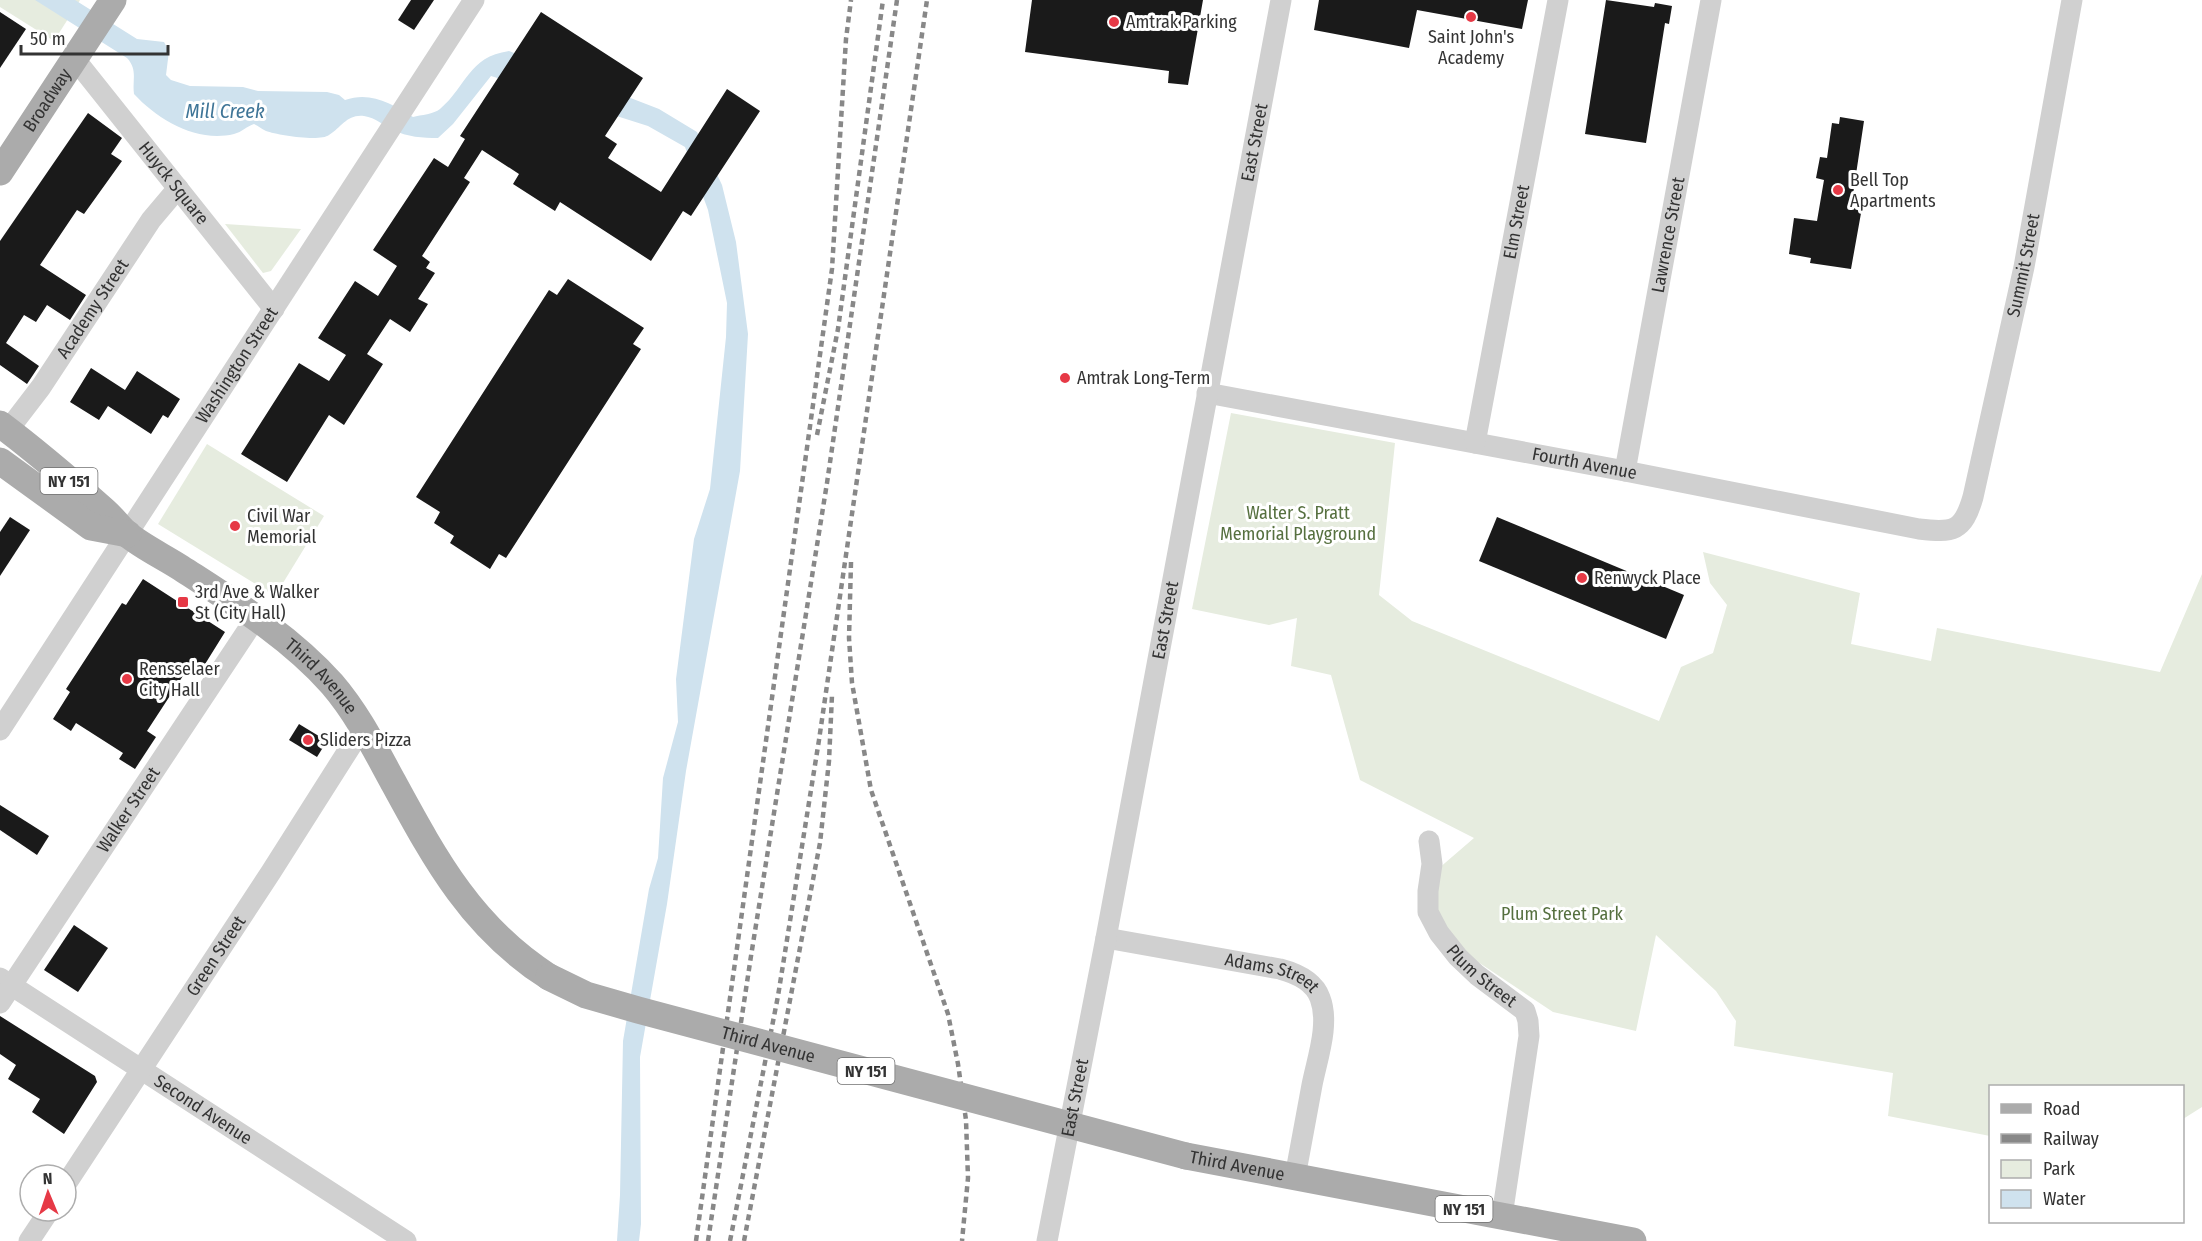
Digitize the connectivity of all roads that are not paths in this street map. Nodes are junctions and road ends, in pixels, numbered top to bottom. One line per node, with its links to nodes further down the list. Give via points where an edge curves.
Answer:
1 (474, 0): 10 (street, Washington Street)
2 (1281, 0): 11 (street, East Street)
3 (1558, 0): 13 (street, Elm Street)
4 (1711, 0): 15 (street, Lawrence Street)
5 (2072, 0): 16 (street, Summit Street, via 2024,267 1973,497)
6 (112, 1): 7 (main road, Broadway)
7 (76, 56): 8 (main road, Broadway); 9 (street, Huyck Square)
8 (0, 172)
9 (178, 188): 10 (street, Huyck Square); 12 (street, Academy Street, via 151,220 41,387)
10 (274, 309): 17 (street, Washington Street)
11 (1207, 393): 13 (street, Fourth Avenue); 22 (street, East Street)
12 (3, 423): 17 (main road, Third Avenue / NY 151)
13 (1475, 443): 15 (street, Fourth Avenue)
14 (0, 461): 17 (main road, Third Avenue / NY 151, via 91,527)
15 (1625, 471): 16 (street, Fourth Avenue, via 1919,529)
16 (1960, 526)
17 (128, 534): 18 (main road, Third Avenue / NY 151); 20 (street, Washington Street)
18 (257, 616): 19 (main road, Third Avenue / NY 151, via 311,663 348,703); 23 (street, Walker Street)
19 (363, 727): 24 (street, Green Street); 26 (main road, Third Avenue / NY 151, bridge, via 439,866 480,919 526,962 586,995 1186,1156)
20 (0, 730)
21 (1429, 841): 27 (street, Plum Street, via 1432,864 1428,912 1439,933 1477,975 1525,1011 1528,1021)
22 (1106, 938): 26 (street, Adams Street, via 1280,969 1314,988 1320,998 1322,1029); 31 (street, East Street)
23 (4, 989): 24 (street, Second Avenue)
24 (141, 1071): 25 (street, Green Street); 30 (street, Second Avenue)
25 (78, 1166)
26 (1295, 1177): 27 (main road, Third Avenue / NY 151)
27 (1502, 1216): 32 (main road, Third Avenue / NY 151)
28 (41, 1223): 29 (street)
29 (29, 1241)
30 (406, 1241)
31 (1047, 1241)
32 (1634, 1241)

